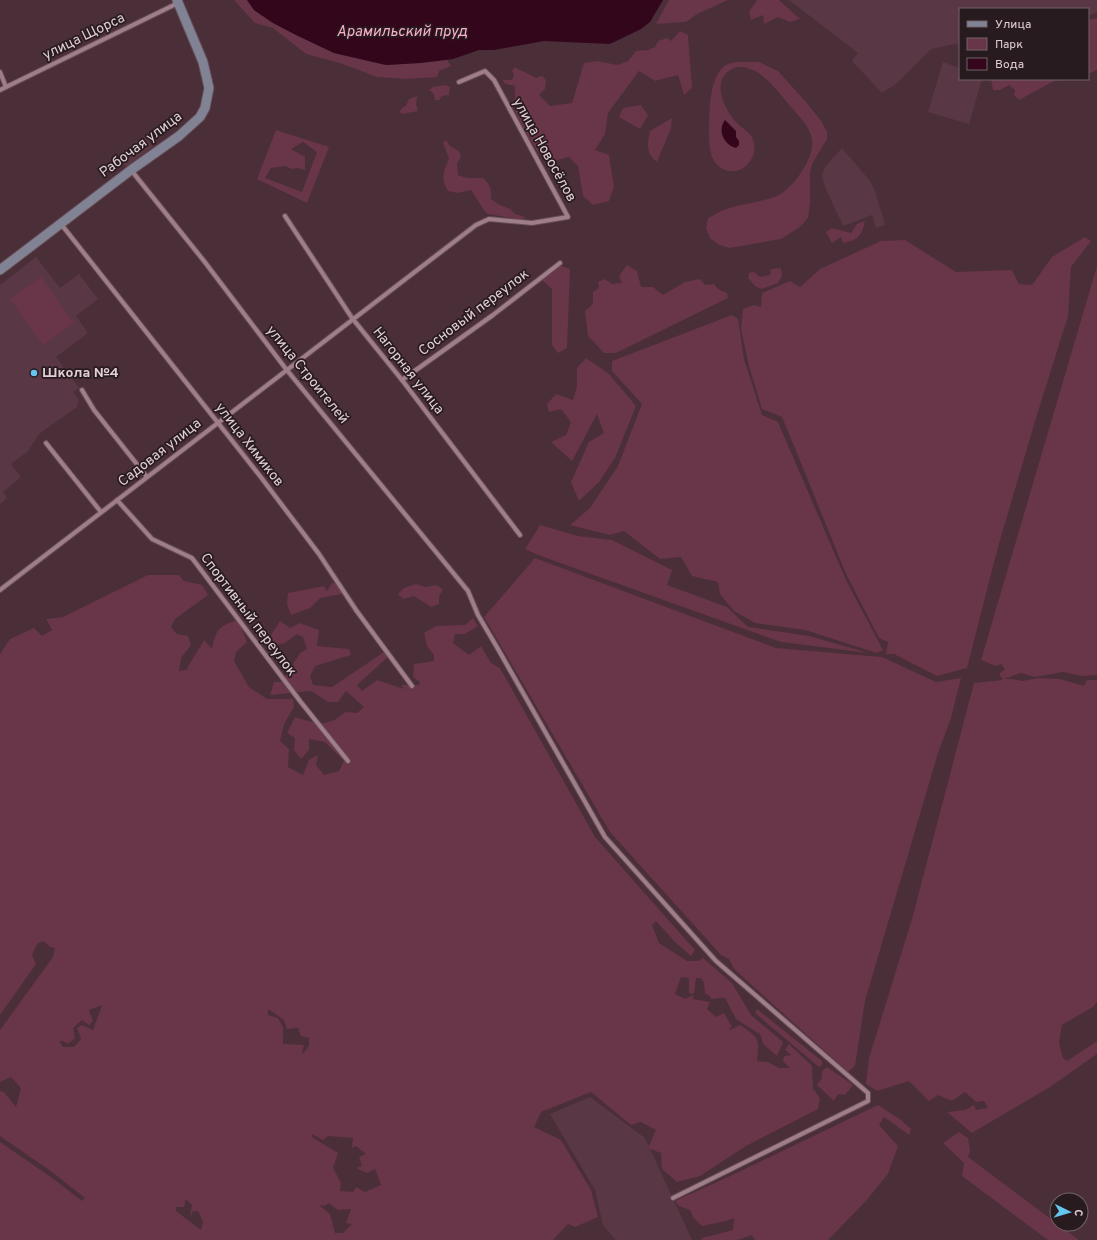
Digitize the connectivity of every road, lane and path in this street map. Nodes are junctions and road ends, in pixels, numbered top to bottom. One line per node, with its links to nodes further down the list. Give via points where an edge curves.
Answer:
1 (177, 1): 4 (street, улица Щорса); 6 (main road, Рабочая улица, via 203,62 209,88 205,108 200,117 179,136)
2 (0, 72): 4 (street)
3 (458, 82): 11 (street, улица Новосёлов, via 485,71 494,80 568,217 532,223 489,219 476,225)
4 (6, 87): 5 (street, улица Щорса)
5 (0, 90)
6 (132, 170): 8 (main road, Рабочая улица); 12 (street, улица Строителей)
7 (285, 216): 11 (street, Нагорная улица)
8 (60, 224): 10 (main road, Рабочая улица); 15 (street, улица Химиков)
9 (560, 263): 13 (street, Сосновый переулок)
10 (0, 270)
11 (352, 318): 12 (street, Садовая улица); 13 (street, Нагорная улица)
12 (286, 369): 15 (street, Садовая улица); 24 (street, улица Строителей, via 468,591 478,614 605,837 716,961 868,1093 868,1102)
13 (402, 380): 20 (street, Нагорная улица)
14 (82, 390): 17 (street, via 94,410)
15 (217, 422): 17 (street, Садовая улица); 22 (street, улица Химиков, via 319,554 356,610)
16 (46, 443): 19 (street)
17 (147, 476): 18 (street, Садовая улица)
18 (117, 500): 19 (street, Садовая улица); 23 (street, Спортивный переулок, via 152,539 192,558)
19 (101, 512): 21 (street, Садовая улица)
20 (520, 535)
21 (0, 590)
22 (412, 686)
23 (348, 761)
24 (674, 1198)

